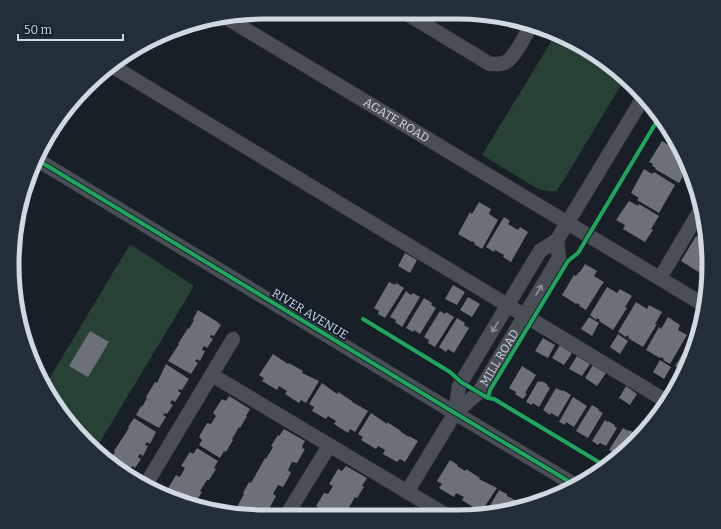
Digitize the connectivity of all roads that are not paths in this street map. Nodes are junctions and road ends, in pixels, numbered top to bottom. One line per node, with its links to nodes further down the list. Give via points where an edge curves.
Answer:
1 (416, 19): 3 (street, via 490,64 500,64 511,58)
2 (232, 21): 8 (street, AGATE ROAD)
3 (528, 30)
4 (117, 69): 12 (street)
5 (640, 102): 8 (street, MILL ROAD)
6 (41, 162): 17 (street, RIVER AVENUE)
7 (697, 216): 10 (street)
8 (568, 223): 9 (street, MILL ROAD); 10 (street, AGATE ROAD)
9 (558, 240): 12 (street, MILL ROAD, via 540,251); 13 (street, MILL ROAD, one-way to 9, via 559,258)
10 (660, 278): 11 (street, AGATE ROAD)
11 (699, 302)
12 (508, 305): 13 (street); 17 (street, MILL ROAD, one-way to 17, via 459,386)
13 (524, 315): 16 (street); 17 (street, MILL ROAD, via 477,394)
14 (233, 339): 15 (street)
15 (212, 375): 18 (street); 19 (street)
16 (662, 399)
17 (455, 413): 20 (street, RIVER AVENUE); 21 (street)
18 (329, 446): 21 (street); 22 (street)
19 (148, 481)
20 (570, 482)
21 (407, 492): 23 (street)
22 (290, 510)
23 (438, 510)

